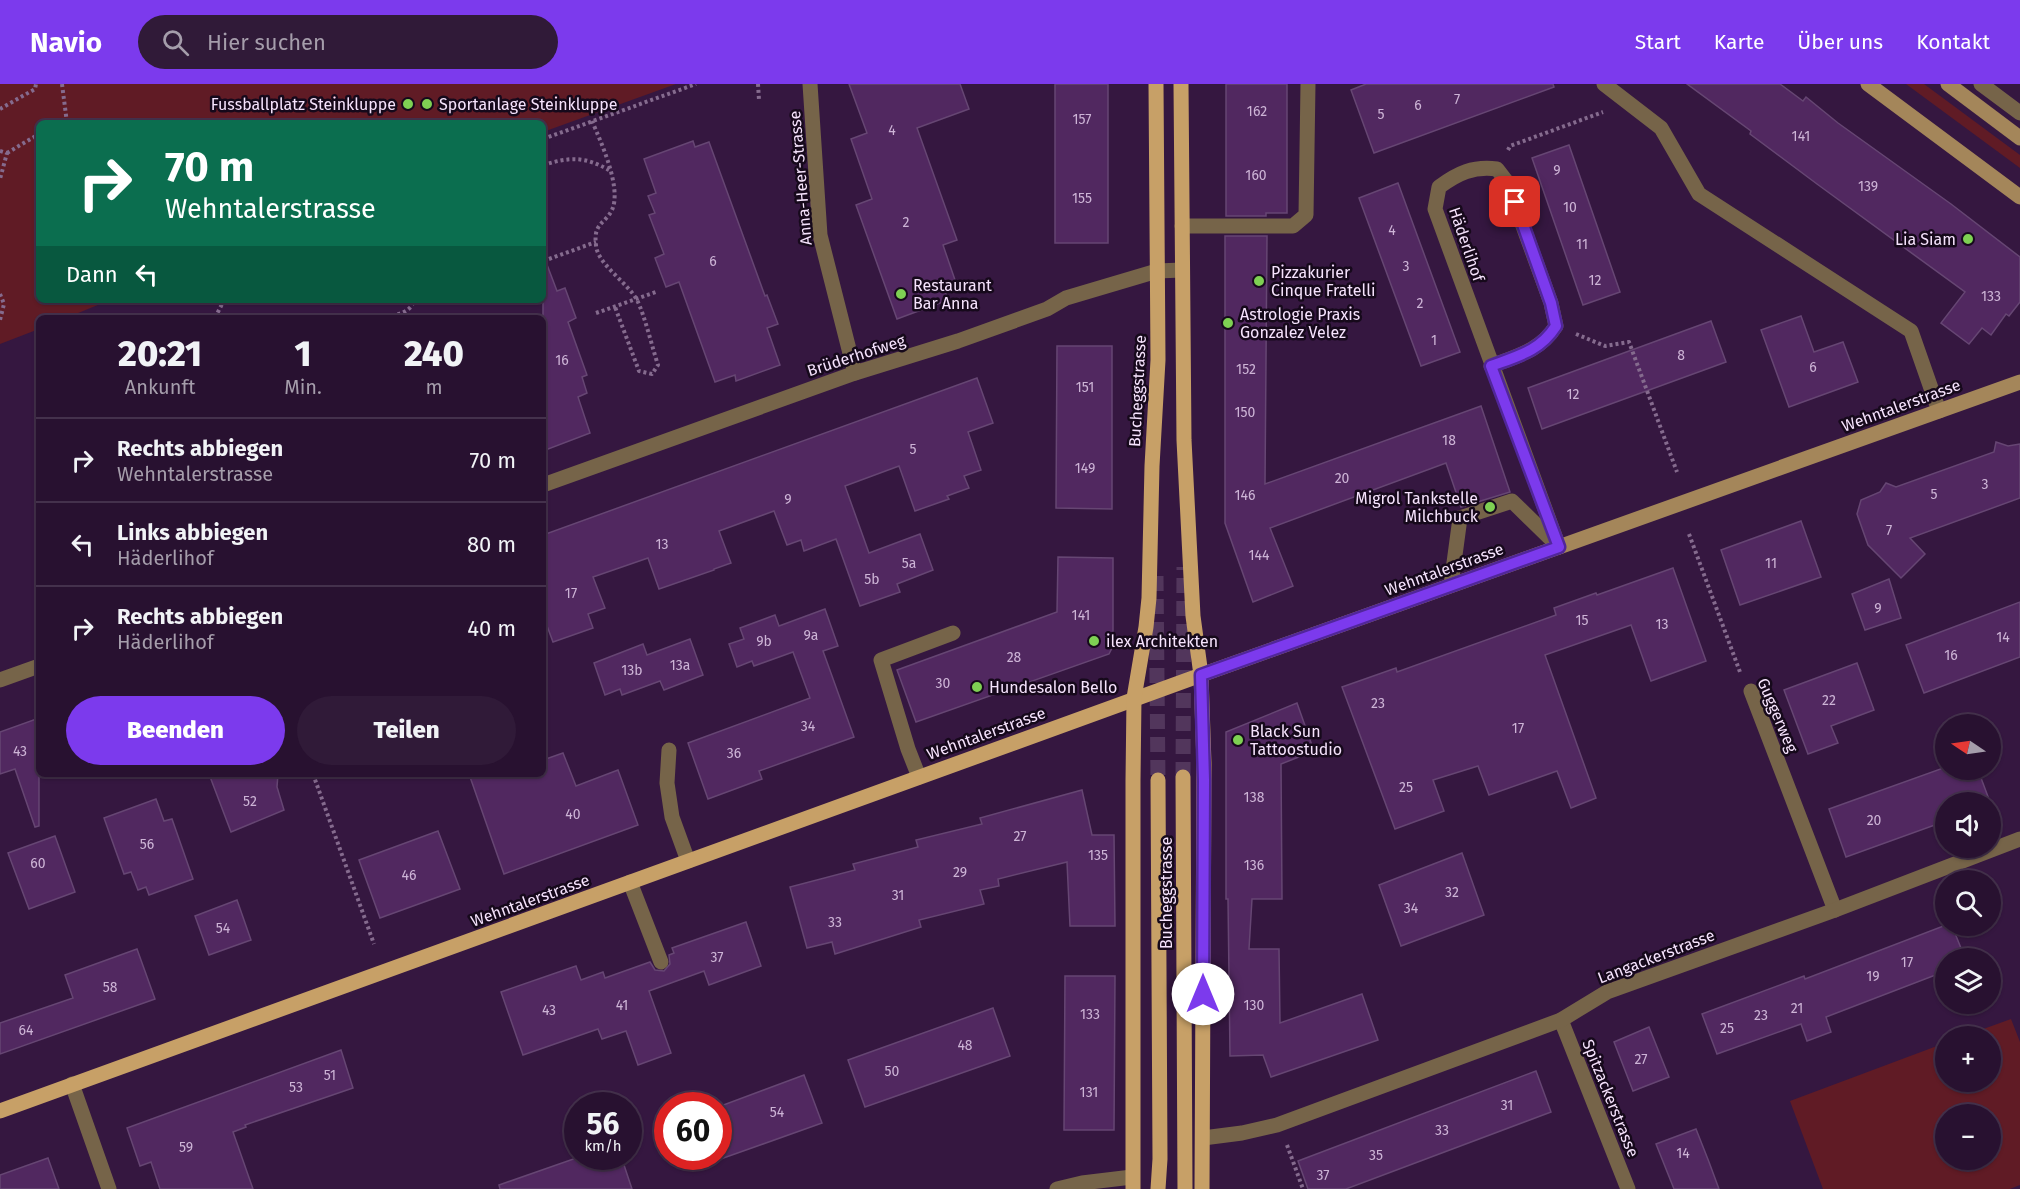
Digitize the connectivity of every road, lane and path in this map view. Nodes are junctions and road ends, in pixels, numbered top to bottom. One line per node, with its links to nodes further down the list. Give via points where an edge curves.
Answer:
1 (36, 84): 15 (path, via 35,89)
2 (62, 84): 17 (path)
3 (696, 84): 18 (path)
4 (758, 84): 13 (path)
5 (810, 84): 44 (street, Anna-Heer-Strasse, via 820,235)
6 (1156, 84): 33 (main road, Bucheggstrasse)
7 (1181, 84): 29 (main road)
8 (1308, 84): 29 (street, via 1306,214 1293,226)
9 (1604, 84): 14 (street)
10 (1868, 84): 28 (street)
11 (1948, 84): 21 (street)
12 (1981, 84): 16 (street)
13 (759, 100)
14 (1629, 102): 25 (path, via 1510,146); 46 (street, via 1661,128 1699,194 1911,331)
15 (0, 109)
16 (2020, 113)
17 (67, 120)
18 (592, 122): 20 (path); 26 (path)
19 (36, 136): 23 (path)
20 (546, 138)
21 (2020, 138)
22 (0, 150): 23 (path)
23 (7, 153): 27 (path)
24 (546, 164): 26 (path, via 578,158)
25 (1497, 169): 42 (street, via 1507,182); 43 (street, Häderlihof, via 1482,167 1455,175 1439,187 1435,209)
26 (610, 171): 30 (path, via 615,194 612,210 595,234)
27 (0, 179)
28 (2020, 197)
29 (1182, 226): 32 (main road)
30 (596, 242): 31 (path); 36 (path, via 602,258)
31 (549, 259)
32 (1182, 270): 33 (street, Brüderhofweg); 54 (main road, via 1184,440 1193,616)
33 (1157, 271): 44 (street, Brüderhofweg, via 1066,298 1047,309); 57 (main road, Bucheggstrasse, via 1158,360 1149,598)
34 (656, 292): 36 (path)
35 (0, 294): 41 (path, via 4,304)
36 (637, 299): 38 (path); 38 (path, via 658,366 652,374 639,371)
37 (413, 303): 40 (path)
38 (615, 307): 39 (path)
39 (596, 313)
40 (395, 315)
41 (0, 320)
42 (1556, 326): 43 (street, via 1531,351); 47 (path, via 1605,346 1629,342)
43 (1491, 366): 50 (street, Häderlihof)
44 (855, 374): 48 (street, Brüderhofweg)
45 (2020, 382): 46 (street, Wehntalerstrasse)
46 (1939, 411): 50 (street, Wehntalerstrasse)
47 (1677, 472)
48 (546, 484)
49 (1689, 534): 56 (path, Guggerweg, via 1740,673)
50 (1559, 547): 51 (street, Wehntalerstrasse); 51 (street, via 1512,501 1460,519)
51 (1451, 585): 54 (street, Wehntalerstrasse)
52 (953, 633): 60 (street, via 881,660)
53 (36, 667): 55 (street)
54 (1201, 675): 57 (main road, Wehntalerstrasse); 72 (main road)
55 (0, 680)
56 (1751, 691): 66 (street, Guggerweg)
57 (1134, 698): 60 (main road, Wehntalerstrasse); 74 (main road, Bucheggstrasse)
58 (669, 750): 64 (street, via 672,817)
59 (314, 777): 67 (path)
60 (919, 777): 64 (main road, Wehntalerstrasse)
61 (1183, 777): 78 (main road, Bucheggstrasse)
62 (1158, 780): 77 (main road, Bucheggstrasse)
63 (2020, 839): 66 (street, Langackerstrasse)
64 (688, 861): 65 (main road, Wehntalerstrasse)
65 (630, 882): 68 (street); 70 (main road, Wehntalerstrasse)
66 (1835, 910): 69 (street, Langackerstrasse, via 1607,992)
67 (374, 944)
68 (661, 962)
69 (1561, 1020): 72 (street, Langackerstrasse, via 1277,1125); 81 (street, Spitzackerstrasse)
70 (72, 1084): 71 (main road, Wehntalerstrasse); 75 (street)
71 (0, 1111)
72 (1203, 1138): 79 (main road)
73 (1287, 1144): 80 (path)
74 (1133, 1183): 76 (street, via 1082,1183)
75 (109, 1189)
76 (1057, 1189)
77 (1158, 1189)
78 (1185, 1189)
79 (1202, 1189)
80 (1303, 1189)
81 (1628, 1189)

